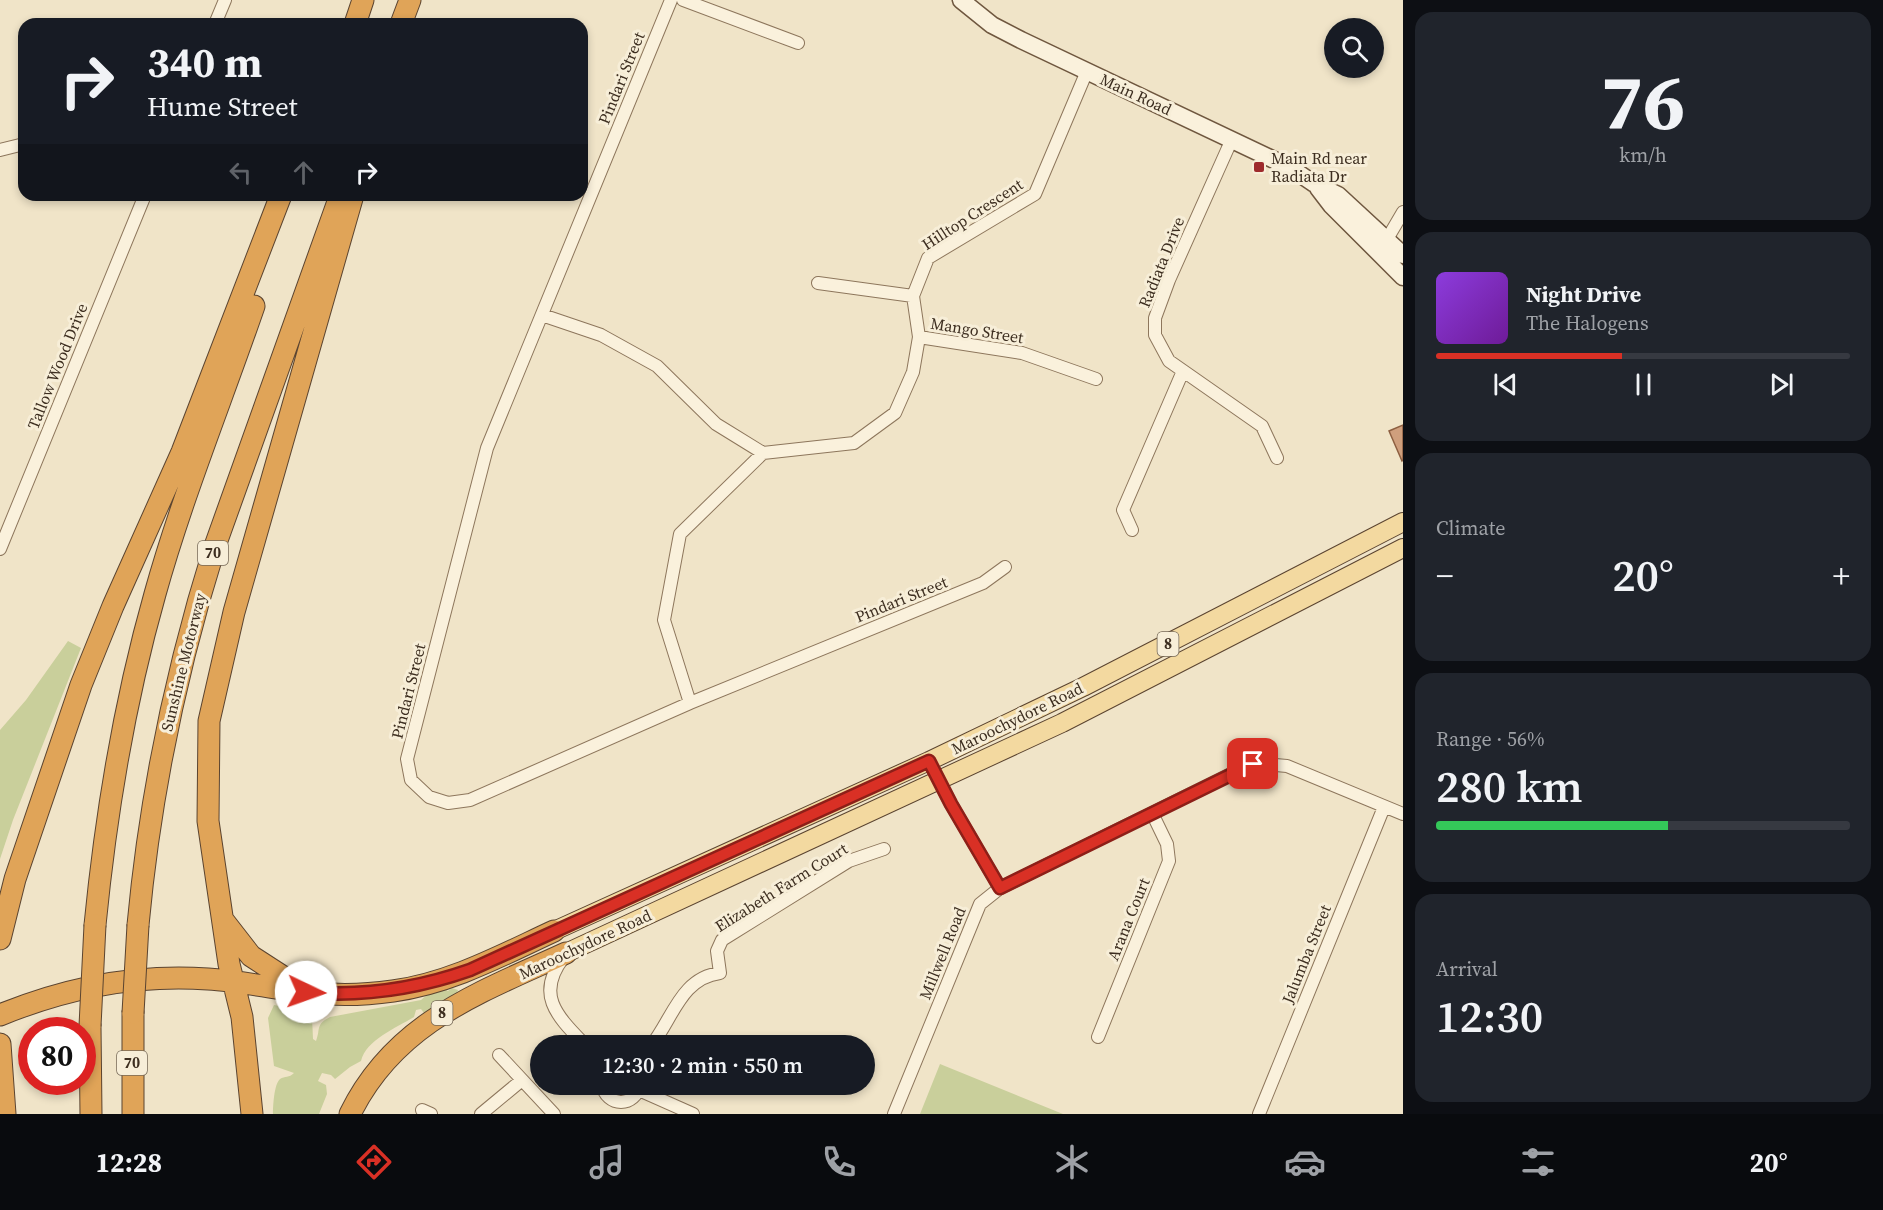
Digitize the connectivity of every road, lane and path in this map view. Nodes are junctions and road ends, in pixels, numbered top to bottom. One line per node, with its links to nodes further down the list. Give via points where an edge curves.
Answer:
1 (225, 0): 7 (street)
2 (363, 0): 8 (highway)
3 (410, 0): 9 (highway)
4 (671, 0): 26 (street, Pindari Street)
5 (682, 0): 10 (street)
6 (961, 0): 11 (main road, Main Road, via 992,25)
7 (218, 18)
8 (357, 18)
9 (403, 18)
10 (798, 43)
11 (1087, 71): 12 (main road, Main Road); 25 (street, Hilltop Crescent, via 1035,194 928,258)
12 (1232, 139): 21 (main road, Main Road, via 1338,195); 28 (street, Radiata Drive, via 1155,318 1155,335 1169,361)
13 (18, 146): 14 (street)
14 (0, 150)
15 (143, 201): 35 (street, Tallow Wood Drive)
16 (279, 201): 46 (highway, via 182,452 81,685)
17 (292, 201): 62 (highway, bridge, via 179,517 137,664 114,772 95,925)
18 (338, 201): 63 (highway, Sunshine Motorway / 70, bridge, via 215,546 173,696 158,774 138,925)
19 (350, 201): 45 (highway, via 234,612 209,721 208,822)
20 (1403, 212): 21 (street)
21 (1383, 246): 22 (main road, Main Road); 23 (main road, Main Road)
22 (1403, 255)
23 (1403, 277)
24 (818, 283): 25 (street)
25 (914, 296): 27 (street, Hilltop Crescent)
26 (542, 315): 30 (street, via 601,335 657,366 716,424); 37 (street, Pindari Street, via 487,448 407,759 411,780 429,797 448,803 470,800)
27 (919, 337): 29 (street, Mango Street, via 1022,353); 30 (street, Hilltop Crescent, via 913,372 895,413 854,443)
28 (1183, 371): 31 (street, Radiata Drive, via 1262,426); 33 (street, via 1124,510)
29 (1096, 379)
30 (763, 453): 37 (street, via 680,534 664,620)
31 (1277, 458)
32 (1403, 522): 38 (main road, Maroochydore Road / 8, via 1093,682)
33 (1132, 530)
34 (1403, 548): 39 (main road, Maroochydore Road / 8, via 1097,706)
35 (0, 549)
36 (1005, 567): 37 (street, Pindari Street, via 983,583)
37 (690, 703)
38 (929, 761): 39 (street); 47 (main road, Maroochydore Road / 8)
39 (939, 781): 44 (street); 48 (main road, Maroochydore Road / 8)
40 (1384, 807): 41 (street, Millwell Road, via 1287,766 1253,764); 42 (street, Millwell Road); 70 (street, Jalumba Street)
41 (1152, 813): 44 (street, Millwell Road); 54 (street, Arana Court, via 1167,844 1169,861)
42 (1403, 814)
43 (884, 849): 53 (street, Elizabeth Farm Court, via 849,861 722,940 717,953 720,973 690,986)
44 (1000, 888): 69 (street, Millwell Road, via 980,904)
45 (222, 920): 49 (highway); 50 (highway, via 251,956)
46 (1, 929)
47 (554, 931): 50 (highway, Maroochydore Road / 8, via 470,970 426,984 370,993)
48 (566, 953): 52 (street, via 553,975 549,995 555,1010); 65 (highway, Maroochydore Road / 8, via 474,995 428,1022 379,1068)
49 (233, 981): 50 (highway, Maroochydore Road / 8); 51 (highway, Maroochydore Road / 8, via 176,978 112,983 36,1001); 64 (highway, via 242,1017)
50 (306, 992)
51 (0, 1015)
52 (577, 1035)
53 (659, 1035)
54 (1098, 1037)
55 (0, 1044): 61 (highway)
56 (499, 1055): 57 (street)
57 (522, 1080): 66 (street); 67 (street)
58 (607, 1095): 59 (street, via 616,1102 628,1102)
59 (637, 1095)
60 (656, 1095): 68 (street)
61 (5, 1114)
62 (91, 1114)
63 (133, 1114)
64 (252, 1114)
65 (350, 1114)
66 (481, 1114)
67 (554, 1114)
68 (693, 1114)
69 (894, 1114)
70 (1259, 1114)

